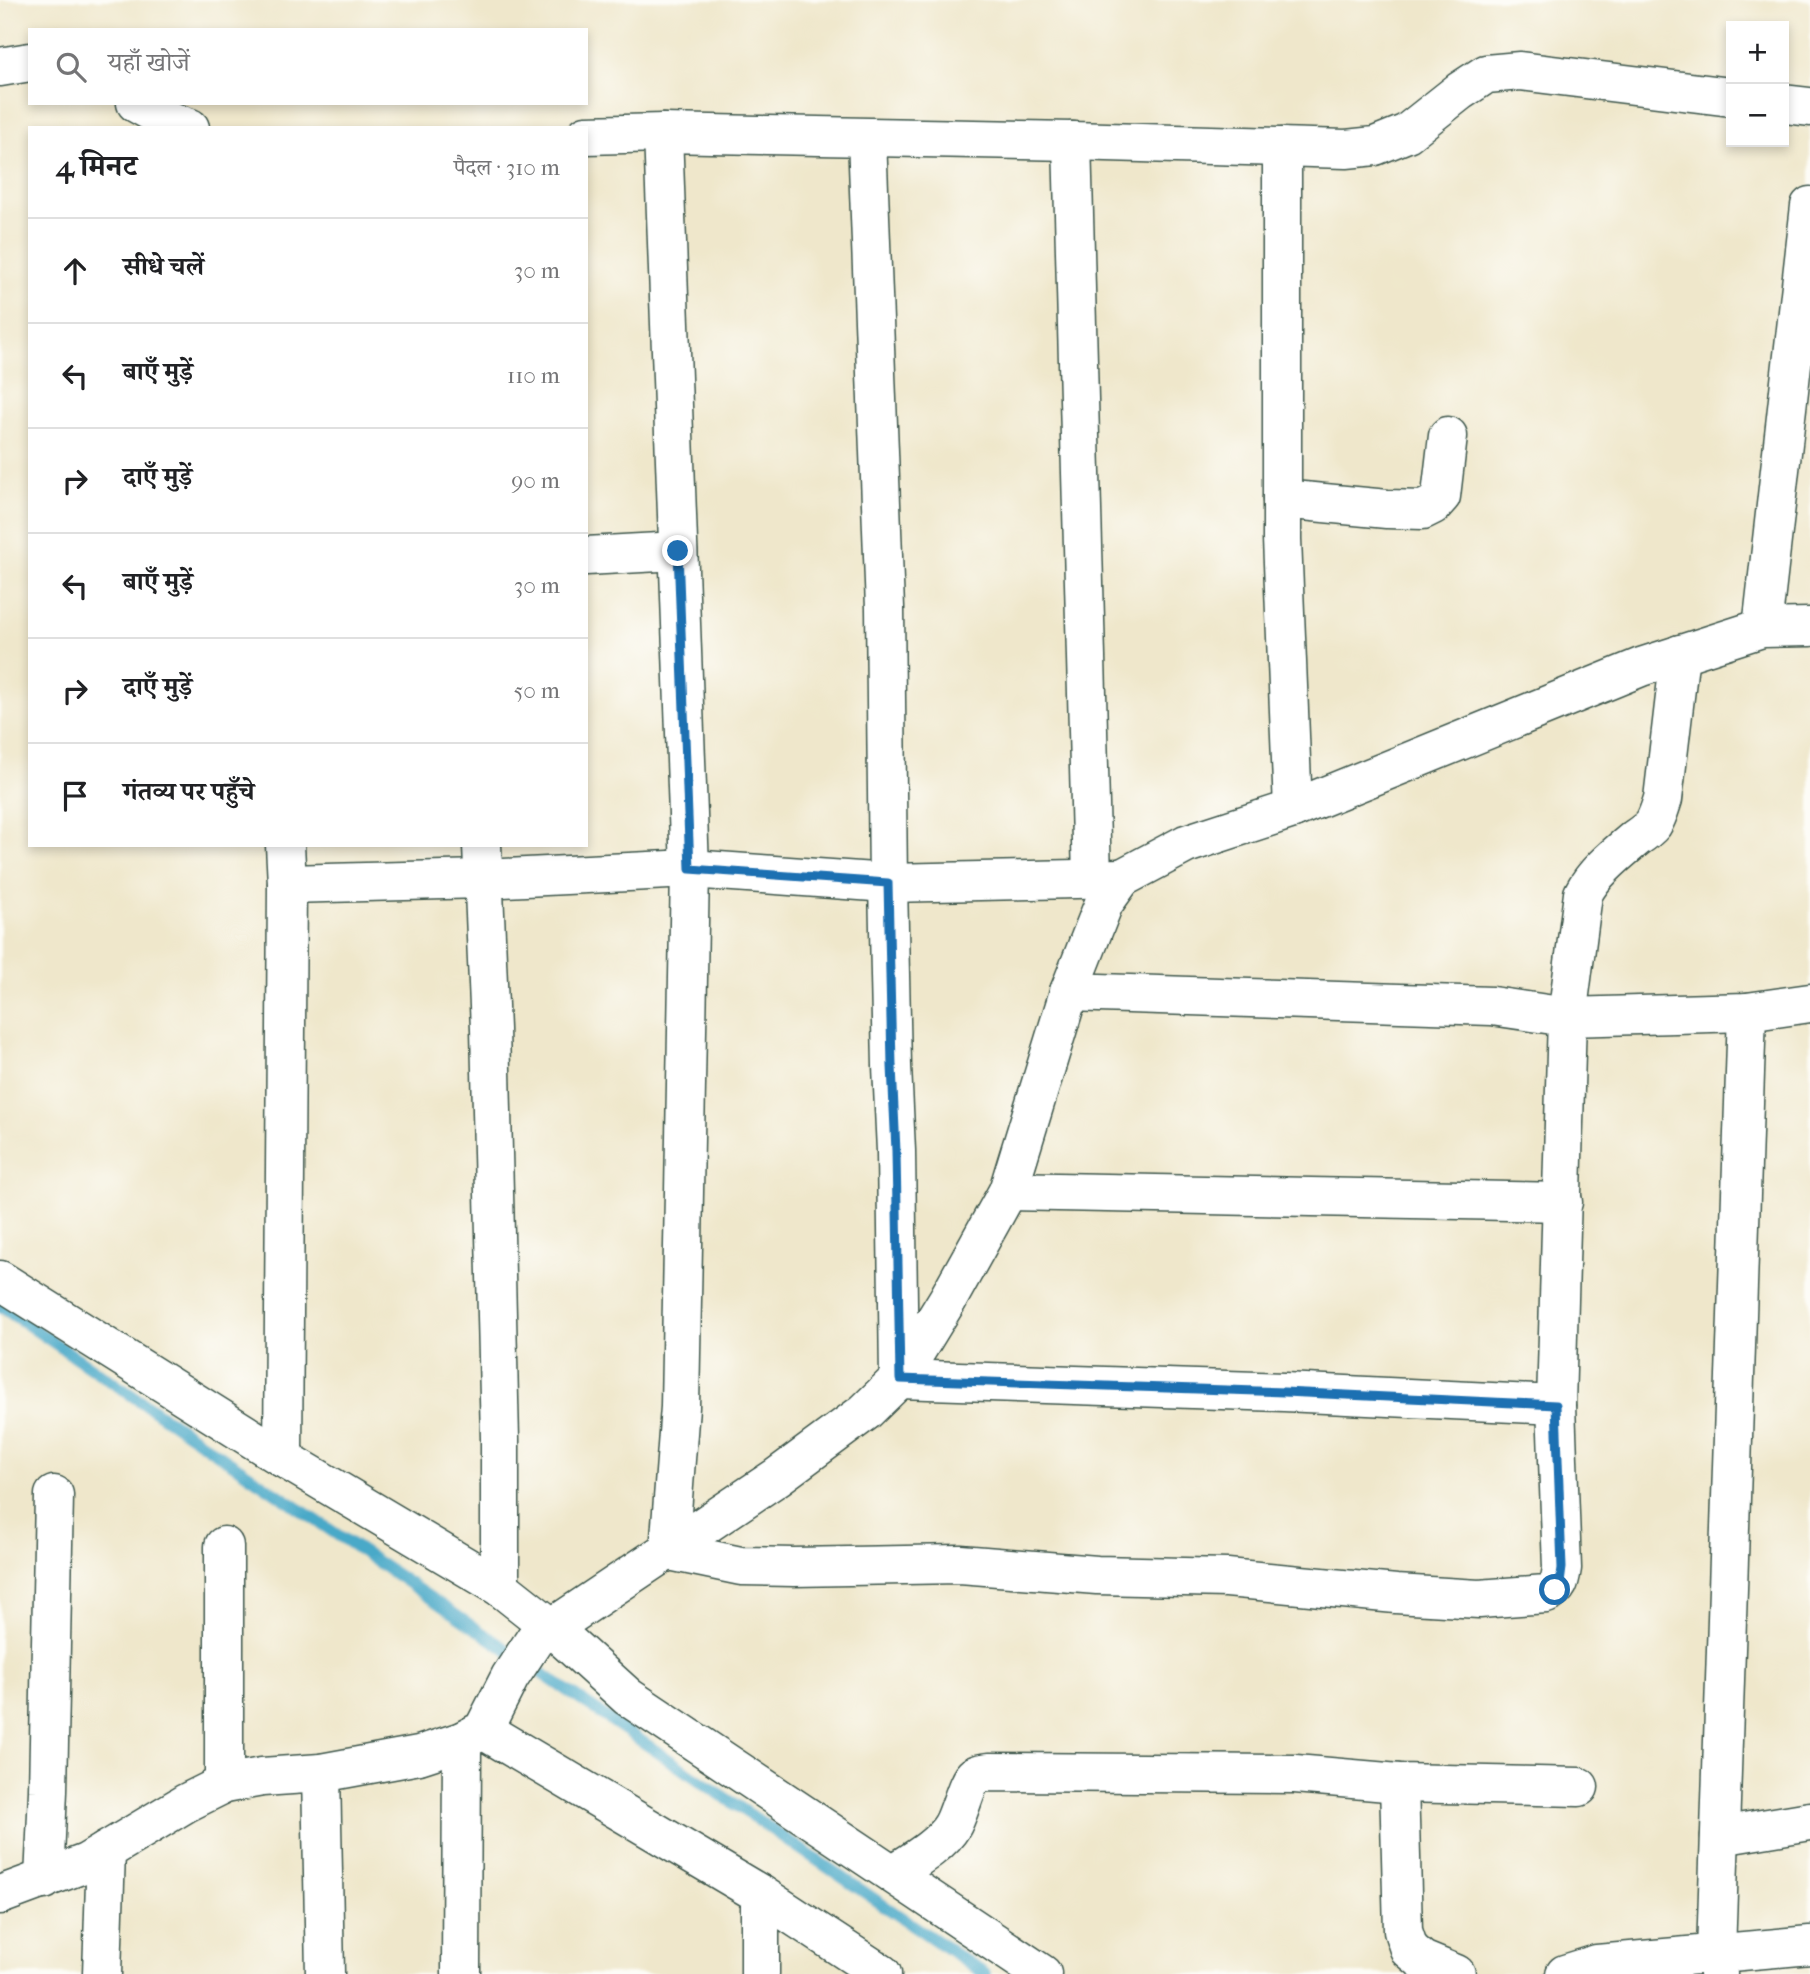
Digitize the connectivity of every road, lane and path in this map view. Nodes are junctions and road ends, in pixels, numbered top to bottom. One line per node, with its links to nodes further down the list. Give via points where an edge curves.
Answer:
1 (28, 62): 2 (street)
2 (0, 67)
3 (1726, 96): 12 (street, via 1520,71 1486,74 1407,133 1375,146)
4 (140, 105): 7 (street)
5 (1789, 105): 6 (street)
6 (1810, 107)
7 (184, 126)
8 (663, 133): 9 (street); 10 (street); 16 (street)
9 (588, 135)
10 (867, 138): 11 (street); 26 (street, via 885,608)
11 (1072, 141): 12 (street); 25 (street)
12 (1282, 147): 15 (street)
13 (1810, 206): 19 (street)
14 (1448, 436): 15 (street, via 1441,496 1423,510)
15 (1282, 499): 21 (street)
16 (678, 551): 17 (street); 24 (street)
17 (588, 556)
18 (1810, 627): 19 (street)
19 (1762, 628): 20 (street)
20 (1680, 654): 21 (street); 31 (street, via 1658,816 1651,828 1598,872 1583,894)
21 (1293, 809): 25 (street, via 1186,844)
22 (285, 847): 27 (street)
23 (483, 862): 24 (street); 27 (street); 41 (street)
24 (690, 869): 26 (street); 40 (street, via 680,1407)
25 (1107, 878): 26 (street); 28 (street, via 1104,903)
26 (888, 883): 35 (street)
27 (287, 884): 37 (street)
28 (1069, 992): 31 (street, via 1492,1006); 32 (street)
29 (1810, 1003): 30 (street)
30 (1747, 1012): 31 (street); 49 (street)
31 (1567, 1017): 33 (street)
32 (1009, 1191): 33 (street); 35 (street)
33 (1563, 1202): 36 (street)
34 (0, 1280): 37 (street)
35 (900, 1379): 36 (street); 40 (street, via 865,1412)
36 (1556, 1405): 40 (street, via 1562,1568 1560,1583 1546,1594 1479,1599 1227,1578 1097,1575 960,1564 741,1566)
37 (283, 1458): 41 (street)
38 (54, 1495): 52 (street)
39 (224, 1546): 46 (street)
40 (668, 1551): 42 (street)
41 (500, 1587): 42 (street)
42 (541, 1637): 43 (street); 51 (street)
43 (473, 1735): 44 (street, via 419,1755); 53 (street); 59 (street)
44 (321, 1773): 46 (street); 58 (street)
45 (1399, 1783): 47 (street); 51 (street, via 1295,1774 977,1774 950,1830); 63 (street, via 1403,1931 1409,1949 1422,1960)
46 (224, 1784): 50 (street)
47 (1579, 1787)
48 (1810, 1821): 49 (street)
49 (1720, 1836): 56 (street)
50 (106, 1851): 52 (street); 57 (street)
51 (893, 1874): 62 (street)
52 (44, 1880): 54 (street)
53 (760, 1894): 60 (street); 61 (street)
54 (0, 1895)
55 (1810, 1945): 56 (street)
56 (1717, 1964): 64 (street, via 1597,1964)
57 (102, 1974)
58 (325, 1974)
59 (461, 1974)
60 (760, 1974)
61 (883, 1974)
62 (1042, 1974)
63 (1456, 1974)
64 (1565, 1974)

